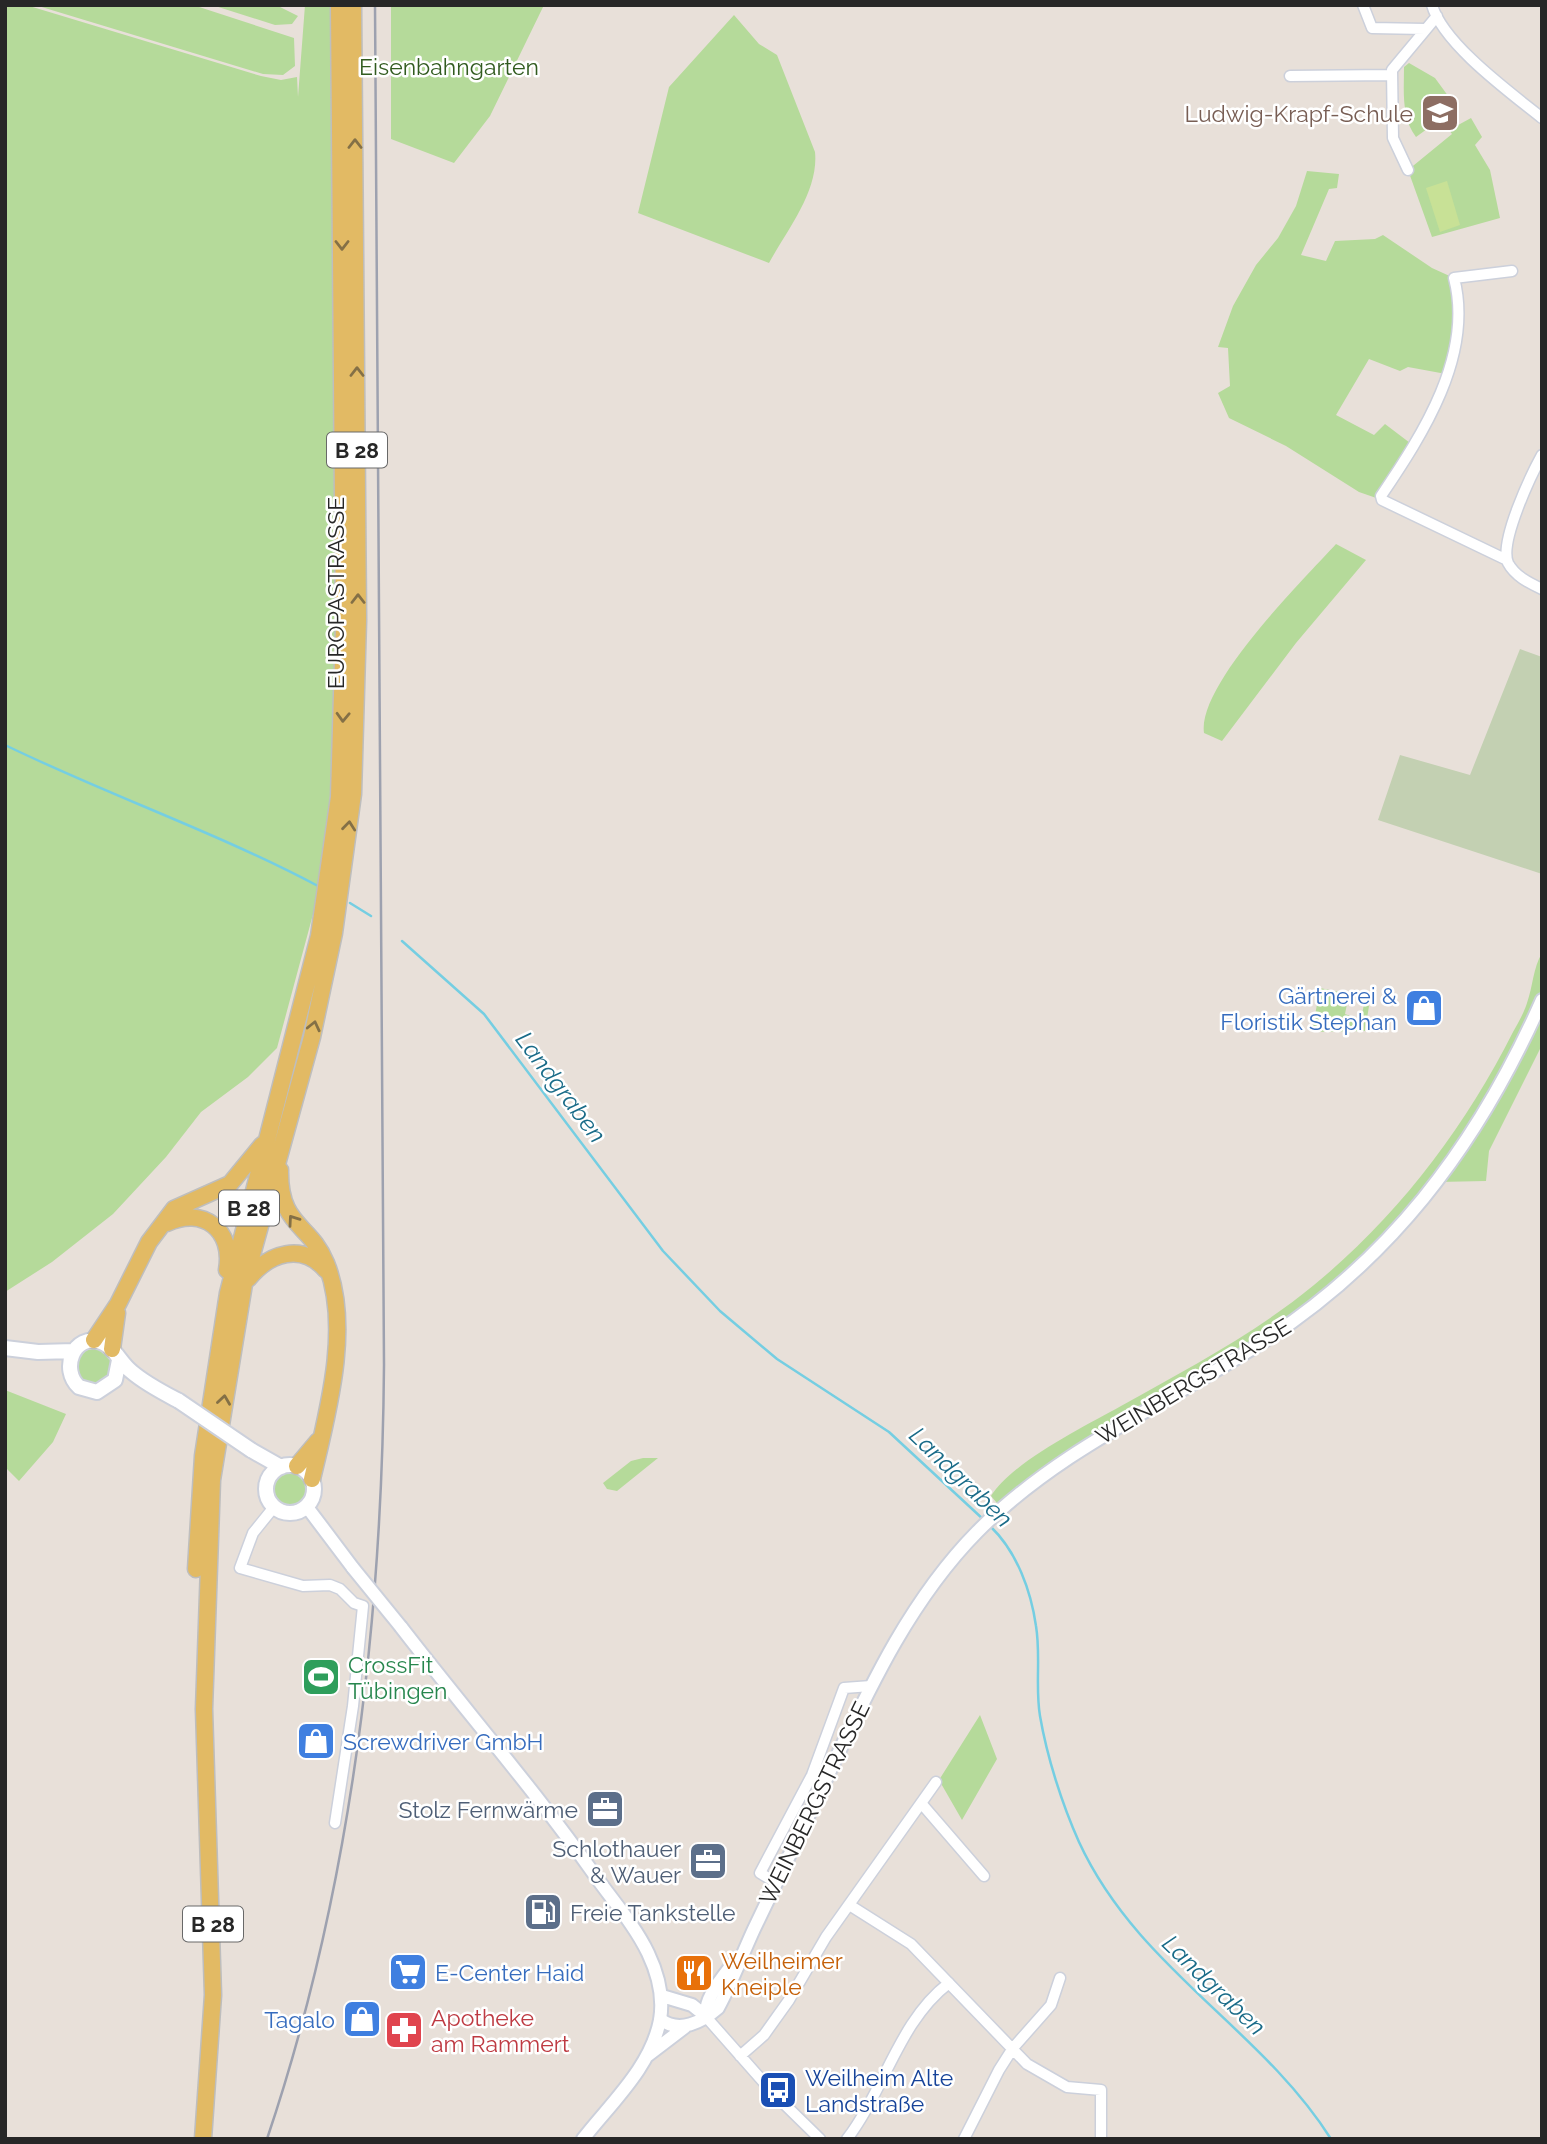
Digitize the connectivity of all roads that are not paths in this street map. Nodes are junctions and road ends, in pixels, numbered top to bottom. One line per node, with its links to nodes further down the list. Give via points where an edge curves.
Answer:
1 (339, 5): 15 (main road, EUROPASTRASSE / B 28, one-way to 15, via 344,675)
2 (353, 5): 15 (main road, EUROPASTRASSE / B 28, one-way to 2, via 353,794 358,673)
3 (1363, 5): 6 (street, via 1372,28)
4 (1432, 5): 5 (street)
5 (1437, 16): 6 (street); 9 (street, via 1471,56)
6 (1425, 29): 7 (street)
7 (1391, 75): 8 (street); 10 (street, via 1393,138)
8 (1290, 76)
9 (1542, 118)
10 (1408, 170)
11 (1512, 271): 13 (street, via 1454,278 1460,324 1446,374 1423,431 1381,496)
12 (1542, 455): 13 (street, via 1514,521)
13 (1507, 560): 14 (street, via 1520,577)
14 (1542, 589)
15 (333, 897): 17 (main road, EUROPASTRASSE / B 28); 18 (main road, EUROPASTRASSE / B 28, one-way to 15, via 320,1001)
16 (1542, 1000): 39 (street, WEINBERGSTRASSE, via 1513,1066 1464,1149 1371,1256 1251,1350 1120,1424 999,1511 918,1605)
17 (273, 1125): 19 (main road, via 256,1155 230,1184 174,1209); 22 (main road, B 28)
18 (281, 1143): 20 (main road, one-way to 18, via 315,1244 286,1210 280,1191); 21 (main road, B 28)
19 (160, 1227): 22 (main road, via 183,1215 217,1228 226,1243); 23 (main road)
20 (330, 1276): 21 (main road, via 320,1264 298,1253 271,1258); 32 (main road, via 336,1340)
21 (244, 1284): 40 (main road, B 28, one-way to 21, via 212,1480)
22 (228, 1293): 40 (main road, B 28, via 213,1376 197,1530 197,1661)
23 (118, 1304): 24 (main road); 28 (main road)
24 (94, 1340): 26 (main road); 28 (main road)
25 (5, 1348): 27 (main road)
26 (74, 1351): 27 (main road); 29 (main road)
27 (38, 1352): 29 (main road)
28 (116, 1354): 30 (main road, via 119,1372); 31 (main road)
29 (69, 1369): 30 (main road, via 75,1383 88,1391 102,1391)
30 (113, 1383): 31 (main road)
31 (151, 1386): 33 (main road, bridge)
32 (325, 1430): 34 (main road, via 312,1451); 36 (main road)
33 (251, 1450): 34 (main road); 35 (main road)
34 (289, 1466): 35 (main road); 36 (main road)
35 (269, 1478): 37 (main road, via 266,1491)
36 (312, 1479): 38 (main road, via 314,1494)
37 (274, 1507): 38 (main road, via 290,1513); 43 (street, via 253,1533 240,1568 303,1587 330,1585 363,1606)
38 (307, 1507): 50 (street, bridge, via 535,1794 622,1912 648,1953)
39 (871, 1686): 45 (street, WEINBERGSTRASSE); 45 (street, via 844,1688 812,1775 760,1873)
40 (204, 1709): 59 (main road, B 28, via 213,1995)
41 (936, 1782): 42 (street)
42 (921, 1803): 44 (street); 46 (street)
43 (335, 1824)
44 (984, 1875)
45 (776, 1883): 47 (street, WEINBERGSTRASSE)
46 (851, 1906): 49 (street, via 911,1944); 58 (street, via 764,2035)
47 (751, 1935): 51 (street); 53 (street, via 734,1979)
48 (1060, 1978): 56 (street, via 1051,2005)
49 (949, 1983): 56 (street); 62 (street, via 914,2019)
50 (662, 1996): 52 (street); 54 (street)
51 (709, 1999): 52 (street); 53 (street)
52 (692, 2004): 53 (street)
53 (707, 2018): 55 (street); 58 (street)
54 (660, 2019): 55 (street, via 675,2027); 57 (street)
55 (689, 2025): 57 (street)
56 (1013, 2048): 63 (street); 64 (street, via 1050,2080 1067,2087 1096,2088 1102,2095)
57 (647, 2056): 60 (street)
58 (740, 2056): 61 (street)
59 (202, 2139)
60 (583, 2139)
61 (820, 2139)
62 (847, 2139)
63 (964, 2139)
64 (1101, 2139)

